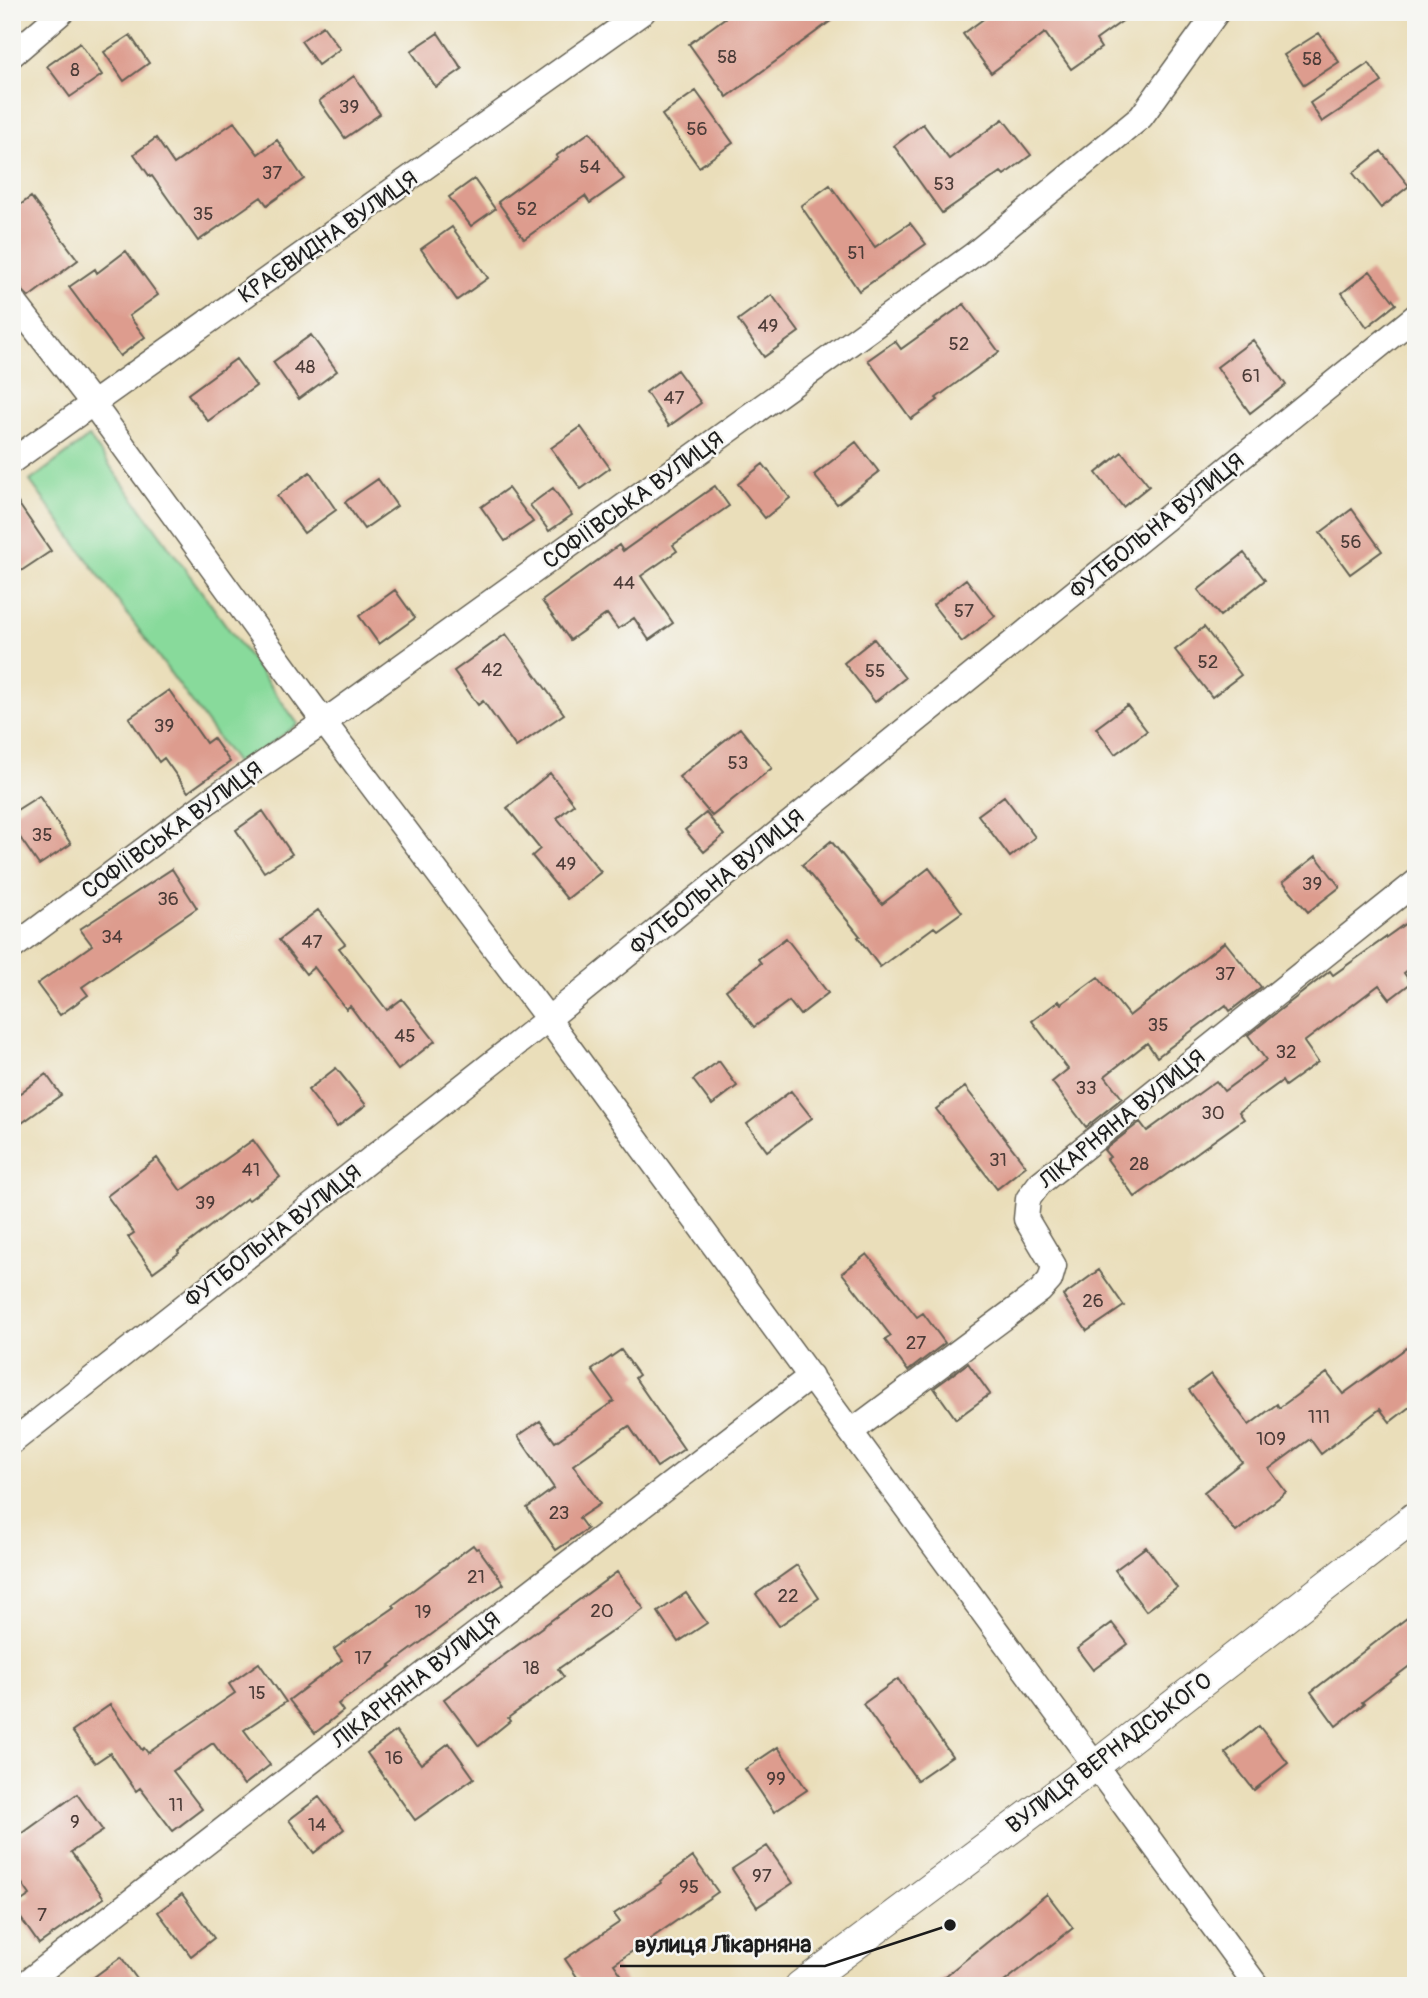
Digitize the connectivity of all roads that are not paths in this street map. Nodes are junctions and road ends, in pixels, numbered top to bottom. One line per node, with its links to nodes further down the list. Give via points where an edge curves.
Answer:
1 (62, 12): 4 (street)
2 (643, 12): 7 (street, КРАЄВИДНА ВУЛИЦЯ)
3 (1217, 12): 9 (street, СОФІЇВСЬКА ВУЛИЦЯ, via 1141,117 973,255)
4 (12, 55)
5 (12, 299): 7 (street)
6 (1416, 316): 12 (street, ФУТБОЛЬНА ВУЛИЦЯ)
7 (93, 404): 8 (street, КРАЄВИДНА ВУЛИЦЯ); 9 (street)
8 (12, 461)
9 (324, 722): 11 (street, СОФІЇВСЬКА ВУЛИЦЯ); 12 (street)
10 (1416, 881): 14 (street, ЛІКАРНЯНА ВУЛИЦЯ, via 1040,1183 1028,1199 1026,1219 1054,1266 1050,1280)
11 (12, 948)
12 (548, 1019): 13 (street); 15 (street, ФУТБОЛЬНА ВУЛИЦЯ)
13 (811, 1376): 14 (street); 18 (street, ЛІКАРНЯНА ВУЛИЦЯ)
14 (852, 1432): 17 (street)
15 (12, 1442)
16 (1416, 1516): 17 (street, ВУЛИЦЯ ВЕРНАДСЬКОГО)
17 (1096, 1765): 19 (street, ВУЛИЦЯ ВЕРНАДСЬКОГО); 20 (street)
18 (22, 1986)
19 (800, 1986)
20 (1258, 1986)

